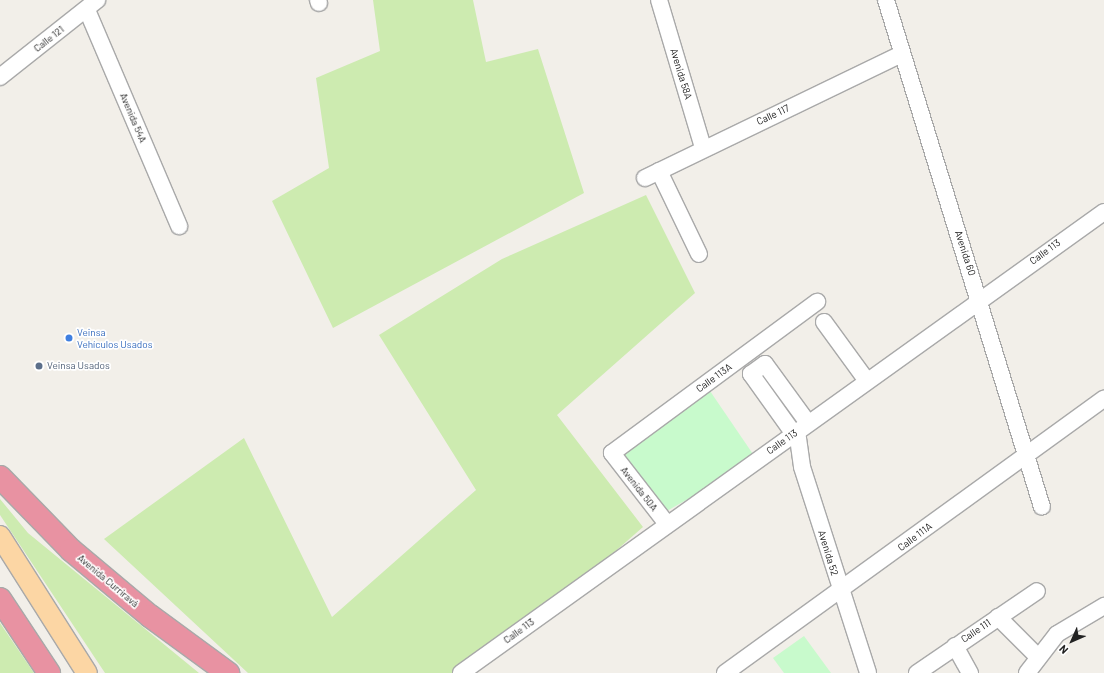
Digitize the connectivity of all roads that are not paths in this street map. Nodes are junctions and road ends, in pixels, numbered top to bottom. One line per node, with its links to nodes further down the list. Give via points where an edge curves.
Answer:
1 (659, 0): 6 (street, Avenida 58A)
2 (886, 0): 4 (street, Avenida 60)
3 (92, 5): 5 (street, Calle 121); 8 (street, Avenida 54A)
4 (902, 54): 6 (street, Calle 117); 10 (street, Avenida 60)
5 (0, 77)
6 (703, 148): 9 (street, Calle 117, via 652,174)
7 (1104, 212): 10 (street, Calle 113)
8 (179, 226)
9 (699, 254)
10 (980, 300): 13 (street, Calle 113); 17 (street, Avenida 60)
11 (817, 302): 16 (street, Calle 113A)
12 (824, 322): 13 (street)
13 (867, 381): 15 (street, Calle 113)
14 (1104, 399): 17 (street, Calle 111A)
15 (800, 429): 20 (street, Calle 113); 23 (street, Avenida 52, via 802,467)
16 (612, 453): 20 (street, Avenida 50A)
17 (1027, 454): 19 (street, Avenida 60); 23 (street, Calle 111A)
18 (2, 480): 31 (highway, Avenida Curriravá, via 71,550 150,616)
19 (1042, 507)
20 (667, 524): 32 (street, Calle 113)
21 (0, 536): 30 (main road)
22 (1037, 591): 26 (street, Calle 111)
23 (840, 592): 33 (street, Calle 111A); 34 (street, Avenida 52)
24 (0, 599): 29 (highway)
25 (1104, 606): 28 (street, via 1057,634)
26 (998, 617): 27 (street, Calle 111); 28 (street)
27 (955, 646): 35 (street, Calle 111); 36 (street)
28 (1037, 656): 37 (street)
29 (49, 673)
30 (87, 673)
31 (228, 673)
32 (460, 673)
33 (725, 673)
34 (868, 673)
35 (917, 673)
36 (970, 673)
37 (1027, 673)

